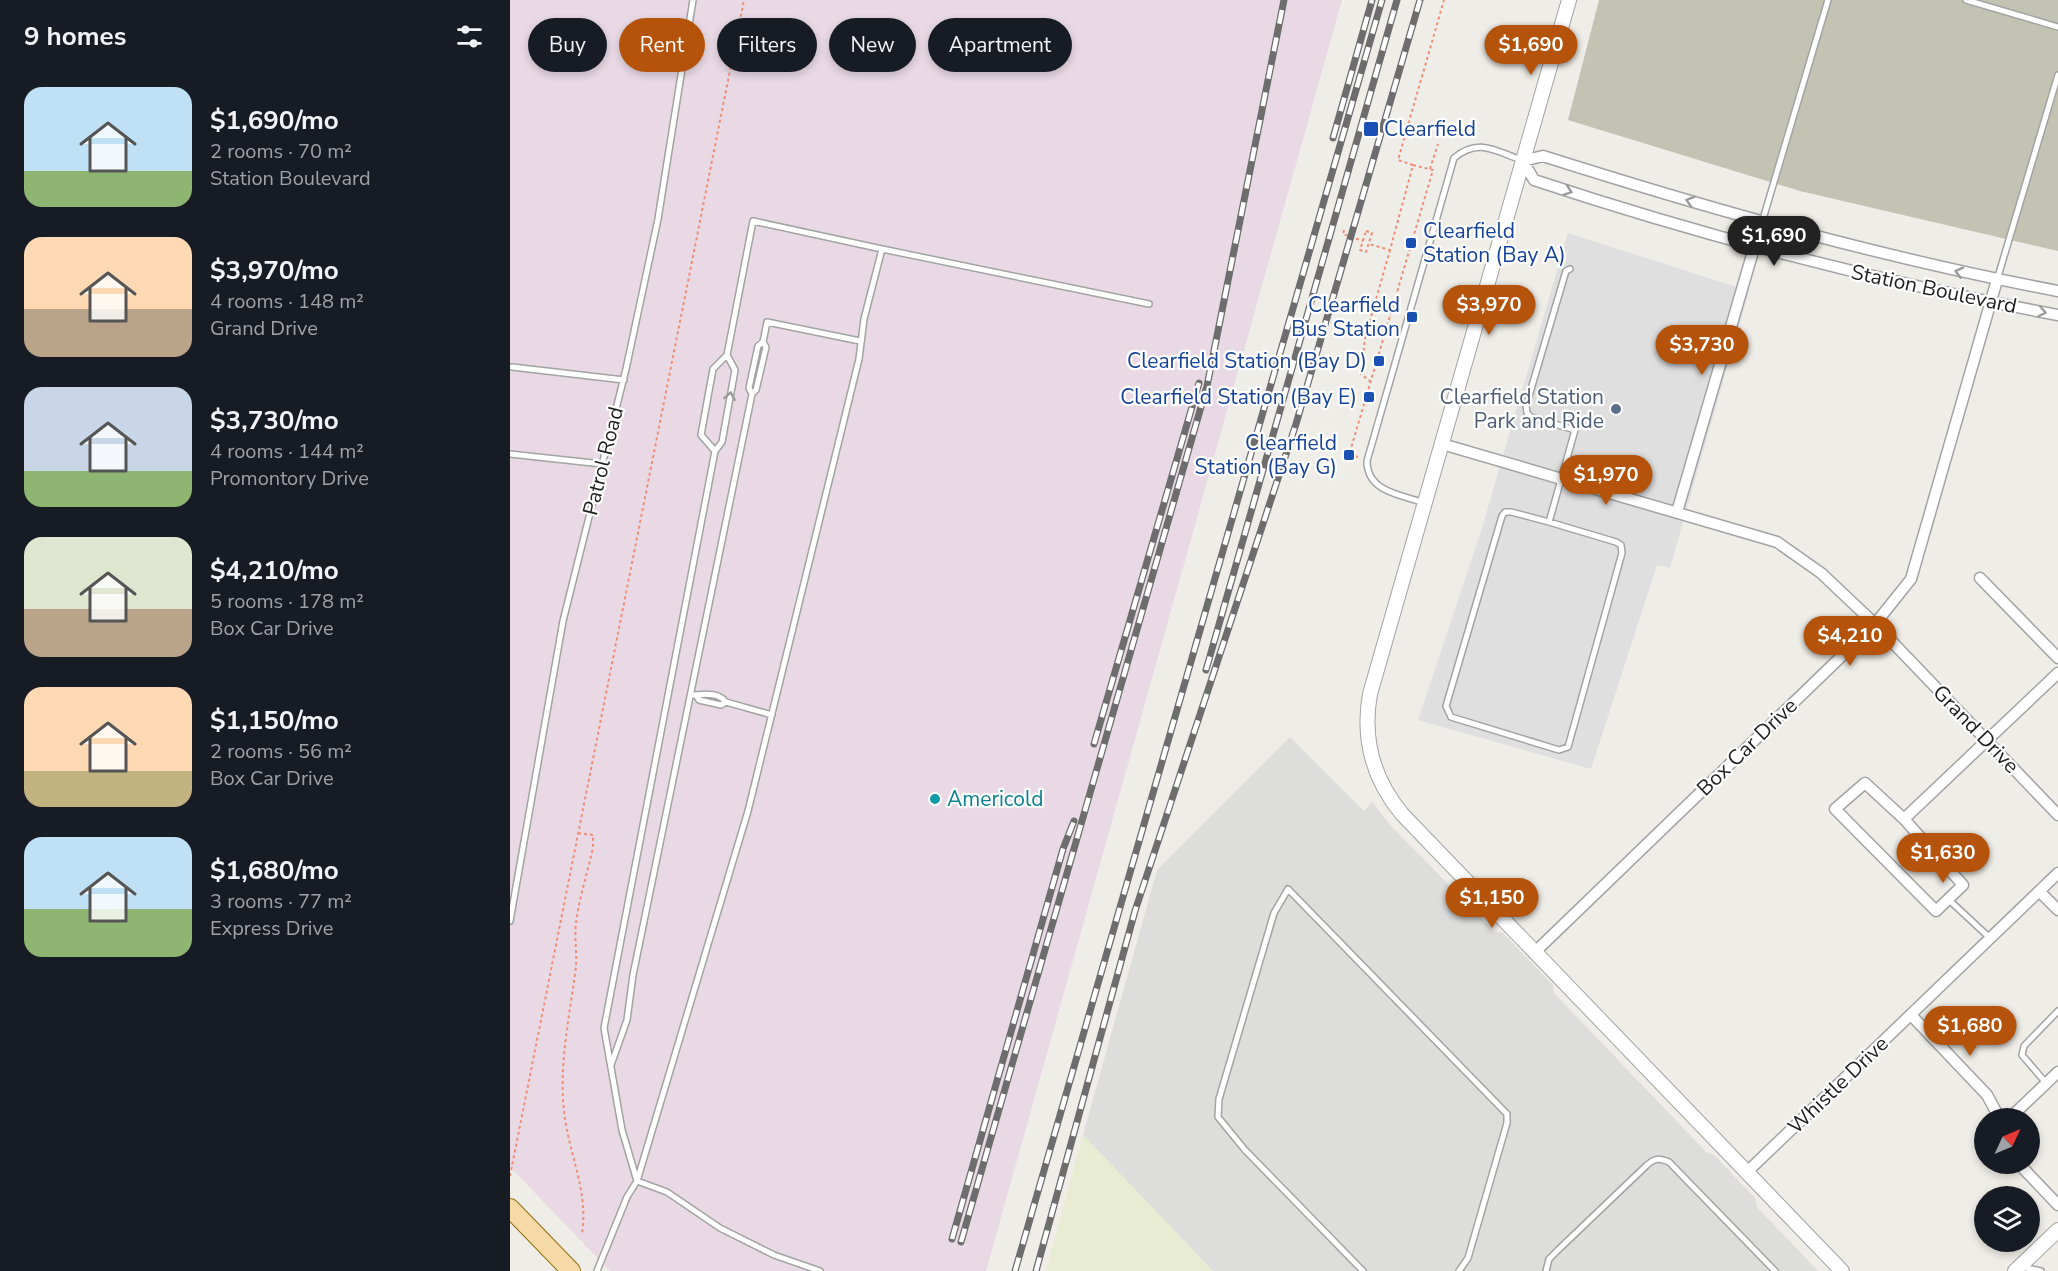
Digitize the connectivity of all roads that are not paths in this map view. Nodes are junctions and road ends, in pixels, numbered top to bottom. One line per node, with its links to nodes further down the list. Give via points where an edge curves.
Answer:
1 (693, 0): 20 (lane, Patrol Road, via 658,219)
2 (1569, 0): 7 (street)
3 (1828, 0): 8 (lane)
4 (1966, 0): 5 (lane)
5 (2058, 27)
6 (2058, 75): 12 (lane)
7 (1522, 161): 8 (street, Station Boulevard, one-way to 7, via 1543,156); 9 (street, Station Boulevard, one-way to 9, via 1534,180); 21 (street); 26 (lane, via 1479,146 1467,147 1454,158 1368,458 1368,471 1376,485)
8 (1761, 222): 9 (lane); 12 (street, Station Boulevard, one-way to 8)
9 (1754, 248): 14 (street, Station Boulevard); 27 (street)
10 (882, 249): 15 (lane); 17 (lane); 18 (lane, via 753,221)
11 (1570, 269): 25 (lane, via 1566,271 1526,406 1532,417 1575,430)
12 (1997, 280): 13 (street, Station Boulevard); 14 (street, Box Car Drive)
13 (2058, 291)
14 (1990, 301): 16 (street, Station Boulevard, one-way to 16); 30 (street, Box Car Drive, via 1911,579)
15 (1149, 304)
16 (2058, 315)
17 (860, 340): 33 (lane, via 767,322 763,342 766,347 752,394); 34 (lane, via 859,359)
18 (728, 355): 22 (lane, one-way to 18, via 722,442 735,370); 22 (lane, via 713,369 701,435)
19 (512, 367): 20 (lane)
20 (624, 380): 24 (lane, Patrol Road)
21 (1442, 444): 25 (street, Grand Drive); 26 (street)
22 (714, 451): 47 (lane, via 604,1028)
23 (510, 454): 24 (lane)
24 (602, 464): 42 (lane, Patrol Road, via 563,621)
25 (1561, 478): 27 (street, Grand Drive); 28 (lane)
26 (1425, 503): 44 (street, via 1370,694 1367,725 1372,759 1381,784 1402,814)
27 (1677, 512): 30 (street, Grand Drive, via 1777,542 1821,573)
28 (1549, 522): 28 (lane, via 1511,512 1502,516 1446,706 1451,717 1559,750 1568,747 1622,553 1616,543)
29 (1980, 578): 31 (street)
30 (1875, 624): 35 (street, Grand Drive); 44 (street, Box Car Drive)
31 (2058, 658)
32 (2058, 673): 35 (street)
33 (693, 695): 34 (lane, via 699,700 722,705 726,702); 47 (lane, via 633,975 627,1020)
34 (772, 715): 54 (lane, via 748,811)
35 (1987, 741): 36 (street, Grand Drive); 37 (street)
36 (2058, 815)
37 (1904, 819): 40 (street, via 1963,885); 40 (street, via 1865,783 1835,809 1936,911)
38 (2058, 873): 39 (street, Whistle Drive)
39 (2040, 892): 41 (street); 43 (street, Whistle Drive)
40 (1948, 899): 43 (lane)
41 (2058, 910)
42 (510, 921)
43 (1991, 939): 46 (street, Whistle Drive)
44 (1535, 951): 52 (street)
45 (2058, 1011): 49 (lane, via 2024,1046 2022,1055)
46 (1911, 1015): 50 (street, via 1987,1095); 52 (street, Whistle Drive)
47 (611, 1067): 54 (lane, via 622,1130)
48 (2058, 1072): 49 (street)
49 (2046, 1083): 51 (street)
50 (1995, 1108)
51 (2020, 1108)
52 (1747, 1172): 66 (street)
53 (2029, 1174): 55 (street)
54 (637, 1181): 60 (lane); 61 (lane, via 667,1192 774,1255)
55 (2058, 1205)
56 (510, 1208): 58 (main road)
57 (2058, 1230): 59 (street)
58 (565, 1265)
59 (2018, 1269): 67 (lane)
60 (597, 1271)
61 (820, 1271)
62 (1363, 1271): 63 (lane, via 1218,1117 1219,1099 1274,913 1288,889 1507,1114 1468,1258)
63 (1459, 1271)
64 (1546, 1271): 65 (lane, via 1557,1251 1647,1165 1661,1158 1670,1162)
65 (1774, 1271)
66 (1842, 1271)
67 (2041, 1271)

